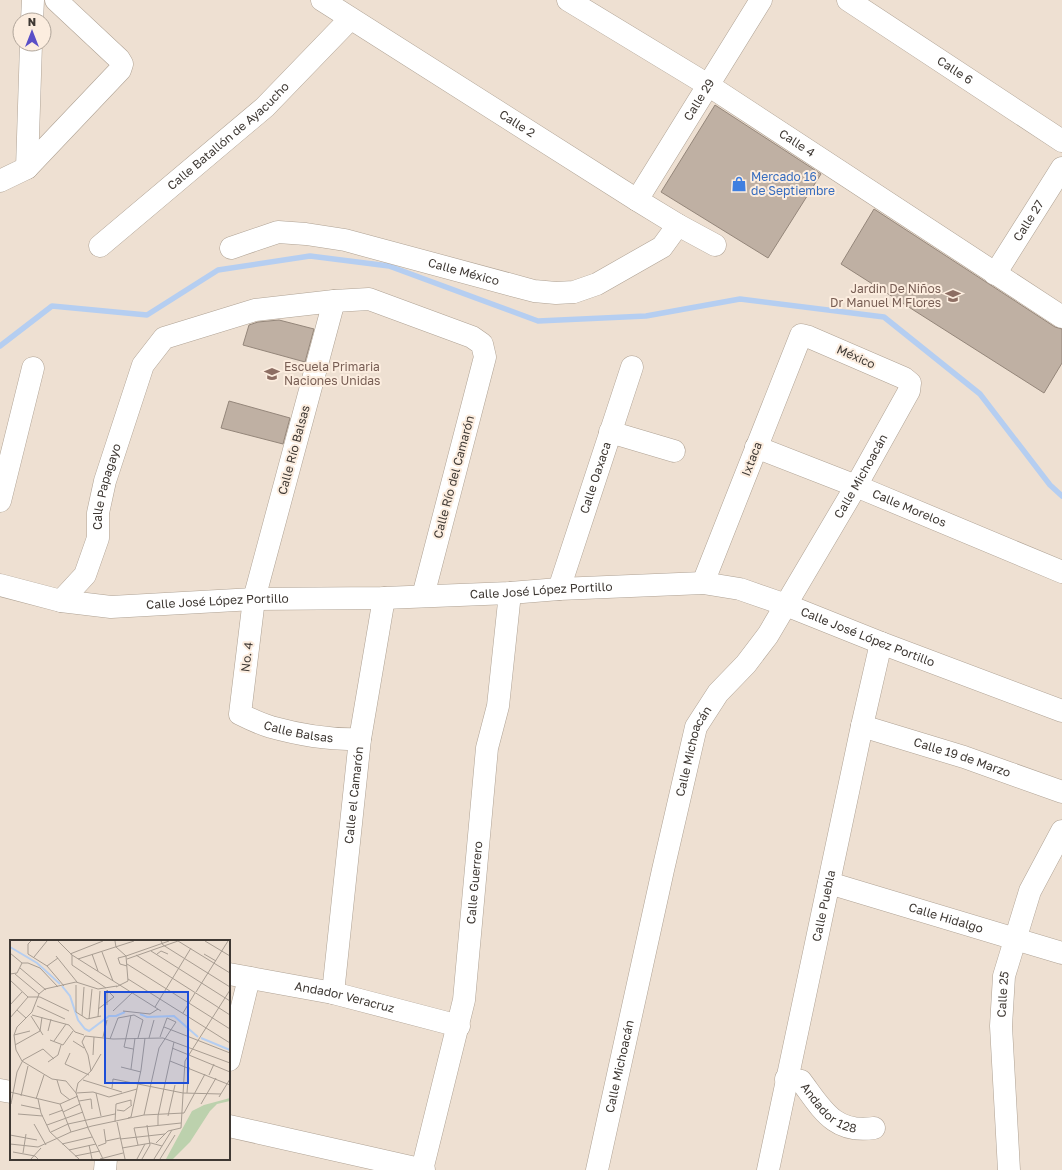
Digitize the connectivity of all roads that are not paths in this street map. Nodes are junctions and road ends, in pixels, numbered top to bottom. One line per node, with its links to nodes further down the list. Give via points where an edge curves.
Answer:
1 (33, 0): 7 (street)
2 (56, 0): 12 (street, via 122,64 120,70)
3 (322, 0): 8 (street, Calle 2)
4 (568, 0): 10 (street, Calle 4)
5 (761, 0): 10 (street, Calle 29)
6 (848, 0): 11 (street, Calle 6)
7 (32, 12)
8 (350, 19): 15 (street, Calle 2); 18 (street, Calle Batallón de Ayacucho, via 266,107)
9 (31, 52): 12 (street)
10 (708, 85): 15 (street, Calle 29); 20 (street, Calle 4)
11 (1062, 142)
12 (27, 168): 14 (street)
13 (1062, 168): 20 (street, Calle 27)
14 (0, 181)
15 (637, 200): 16 (street, Calle 2)
16 (678, 225): 17 (street, Calle 2); 19 (street, Calle México, via 662,248 597,284 574,292 534,291 345,240 306,234 278,232)
17 (715, 245)
18 (100, 246)
19 (231, 248)
20 (995, 274): 22 (street, Calle 4)
21 (334, 301): 24 (street, Calle Papagayo, via 369,299 472,337 482,344); 40 (street, Calle Río Balsas); 41 (street, Calle Papagayo, via 255,310 164,338 143,365 105,481 98,513 98,538 85,575)
22 (1062, 317)
23 (801, 335): 27 (street, México, via 904,378); 29 (street, Ixtaca)
24 (485, 358): 38 (street, Calle Río del Camarón)
25 (632, 366): 28 (street, Calle Oaxaca)
26 (33, 368): 32 (street)
27 (910, 383): 31 (street, Calle Michoacán, via 909,391)
28 (610, 432): 30 (street); 36 (street, Calle Oaxaca)
29 (756, 447): 31 (street, Calle Morelos); 34 (street, Ixtaca)
30 (674, 451)
31 (856, 486): 33 (street, Calle Morelos); 42 (street, Calle Michoacán)
32 (0, 501)
33 (1062, 572)
34 (703, 583): 36 (street, Calle José López Portillo); 42 (street, Calle José López Portillo, via 740,589)
35 (0, 585): 41 (street, Calle José López Portillo)
36 (559, 589): 37 (street, Calle José López Portillo)
37 (510, 593): 38 (street, Calle José López Portillo); 55 (street, Calle Guerrero, via 498,706 487,748 464,1000)
38 (423, 596): 39 (street, Calle José López Portillo)
39 (384, 598): 40 (street, Calle José López Portillo); 47 (street, Calle el Camarón)
40 (254, 599): 41 (street, Calle José López Portillo, via 111,607); 45 (street, No. 4)
41 (61, 601)
42 (786, 605): 43 (street, Calle José López Portillo); 65 (street, Calle Michoacán, via 768,635 746,664 718,693 696,727)
43 (881, 643): 44 (street, Calle José López Portillo); 46 (street, Calle Puebla)
44 (1062, 711)
45 (240, 714): 47 (street, Calle Balsas, via 270,727 310,736)
46 (862, 726): 48 (street, Calle 19 de Marzo, via 964,757); 50 (street, Calle Puebla)
47 (360, 740): 54 (street, Calle el Camarón)
48 (1062, 792)
49 (1062, 831): 51 (street, Calle 25, via 1030,891)
50 (829, 883): 51 (street, Calle Hidalgo); 57 (street, Calle Puebla)
51 (1014, 939): 52 (street, Calle Hidalgo); 67 (street, Calle 25, via 1004,976 1001,1026)
52 (1062, 954)
53 (239, 976): 54 (street, Andador Veracruz); 56 (street)
54 (333, 992): 55 (street, Andador Veracruz)
55 (459, 1026): 64 (street, Calle Guerrero)
56 (230, 1052)
57 (786, 1079): 61 (street, Andador 128, via 801,1081 828,1116 843,1126 863,1130); 66 (street, Calle Puebla)
58 (0, 1090): 59 (street)
59 (10, 1092)
60 (230, 1126): 64 (street)
61 (874, 1128)
62 (106, 1160): 63 (street)
63 (105, 1170)
64 (423, 1170)
65 (597, 1170)
66 (768, 1170)
67 (1009, 1170)

